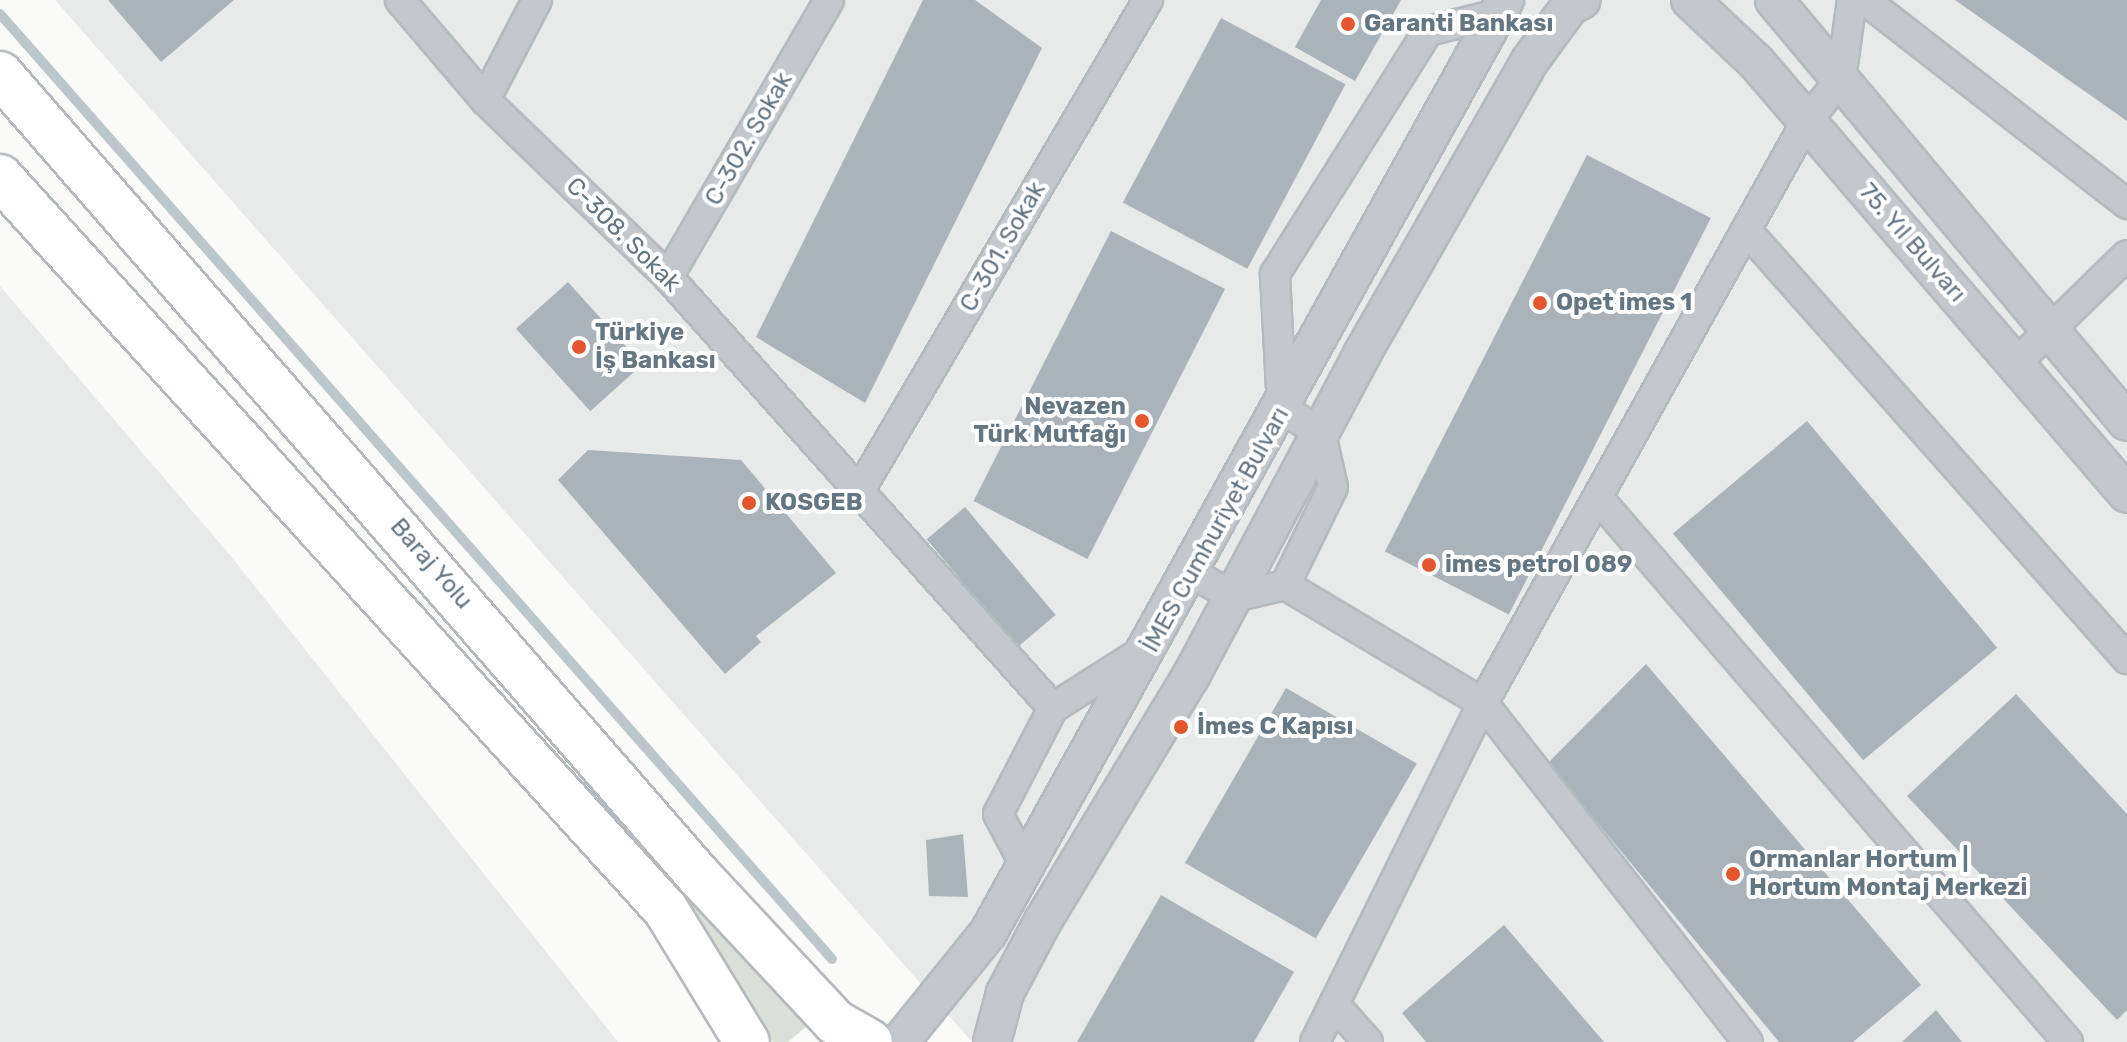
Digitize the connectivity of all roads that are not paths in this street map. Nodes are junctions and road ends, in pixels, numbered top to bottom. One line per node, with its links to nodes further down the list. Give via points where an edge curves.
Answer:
1 (400, 0): 13 (street, C-308. Sokak)
2 (537, 0): 13 (street)
3 (829, 0): 19 (street, C-302. Sokak)
4 (1148, 0): 26 (street, C-301. Sokak)
5 (1582, 0): 24 (street, İMES Cumhuriyet Bulvarı, via 1570,6 1529,62)
6 (1690, 0): 14 (street, 75. Yıl Bulvarı)
7 (1774, 0): 12 (street, 75. Yıl Bulvarı)
8 (1852, 0): 12 (street)
9 (1865, 0): 16 (street)
10 (1501, 7): 22 (street, İMES Cumhuriyet Bulvarı); 22 (street, via 1428,31 1275,274)
11 (0, 74): 39 (main road, Baraj Yolu, via 698,875 835,1022)
12 (1841, 79): 14 (street); 20 (street, 75. Yıl Bulvarı)
13 (485, 100): 19 (street, C-308. Sokak)
14 (1806, 122): 17 (street); 21 (street, 75. Yıl Bulvarı)
15 (0, 177): 38 (main road, via 666,910)
16 (2127, 204)
17 (1746, 230): 27 (street); 32 (street)
18 (2127, 255): 20 (street)
19 (668, 277): 26 (street, C-308. Sokak)
20 (2050, 331): 21 (street); 23 (street, 75. Yıl Bulvarı)
21 (2017, 362): 25 (street, 75. Yıl Bulvarı)
22 (1282, 408): 24 (street); 28 (street, İMES Cumhuriyet Bulvarı)
23 (2127, 422)
24 (1321, 434): 29 (street, via 1333,487); 30 (street, İMES Cumhuriyet Bulvarı)
25 (2127, 494)
26 (857, 495): 34 (street, C-308. Sokak)
27 (1598, 498): 33 (street); 45 (street)
28 (1190, 572): 30 (street); 31 (street, İMES Cumhuriyet Bulvarı)
29 (1285, 585): 30 (street); 33 (street)
30 (1234, 597): 36 (street, İMES Cumhuriyet Bulvarı)
31 (1152, 645): 34 (street); 35 (street, İMES Cumhuriyet Bulvarı)
32 (2127, 659)
33 (1483, 703): 37 (street); 44 (street)
34 (1053, 708): 35 (street, via 998,814)
35 (1026, 867): 36 (street); 40 (street, İMES Cumhuriyet Bulvarı, via 988,933)
36 (1061, 889): 41 (street, İMES Cumhuriyet Bulvarı, via 1005,993)
37 (1334, 1004): 42 (street); 43 (street)
38 (747, 1042)
39 (870, 1042)
40 (900, 1042)
41 (992, 1042)
42 (1315, 1042)
43 (1368, 1042)
44 (1748, 1042)
45 (2068, 1042)

